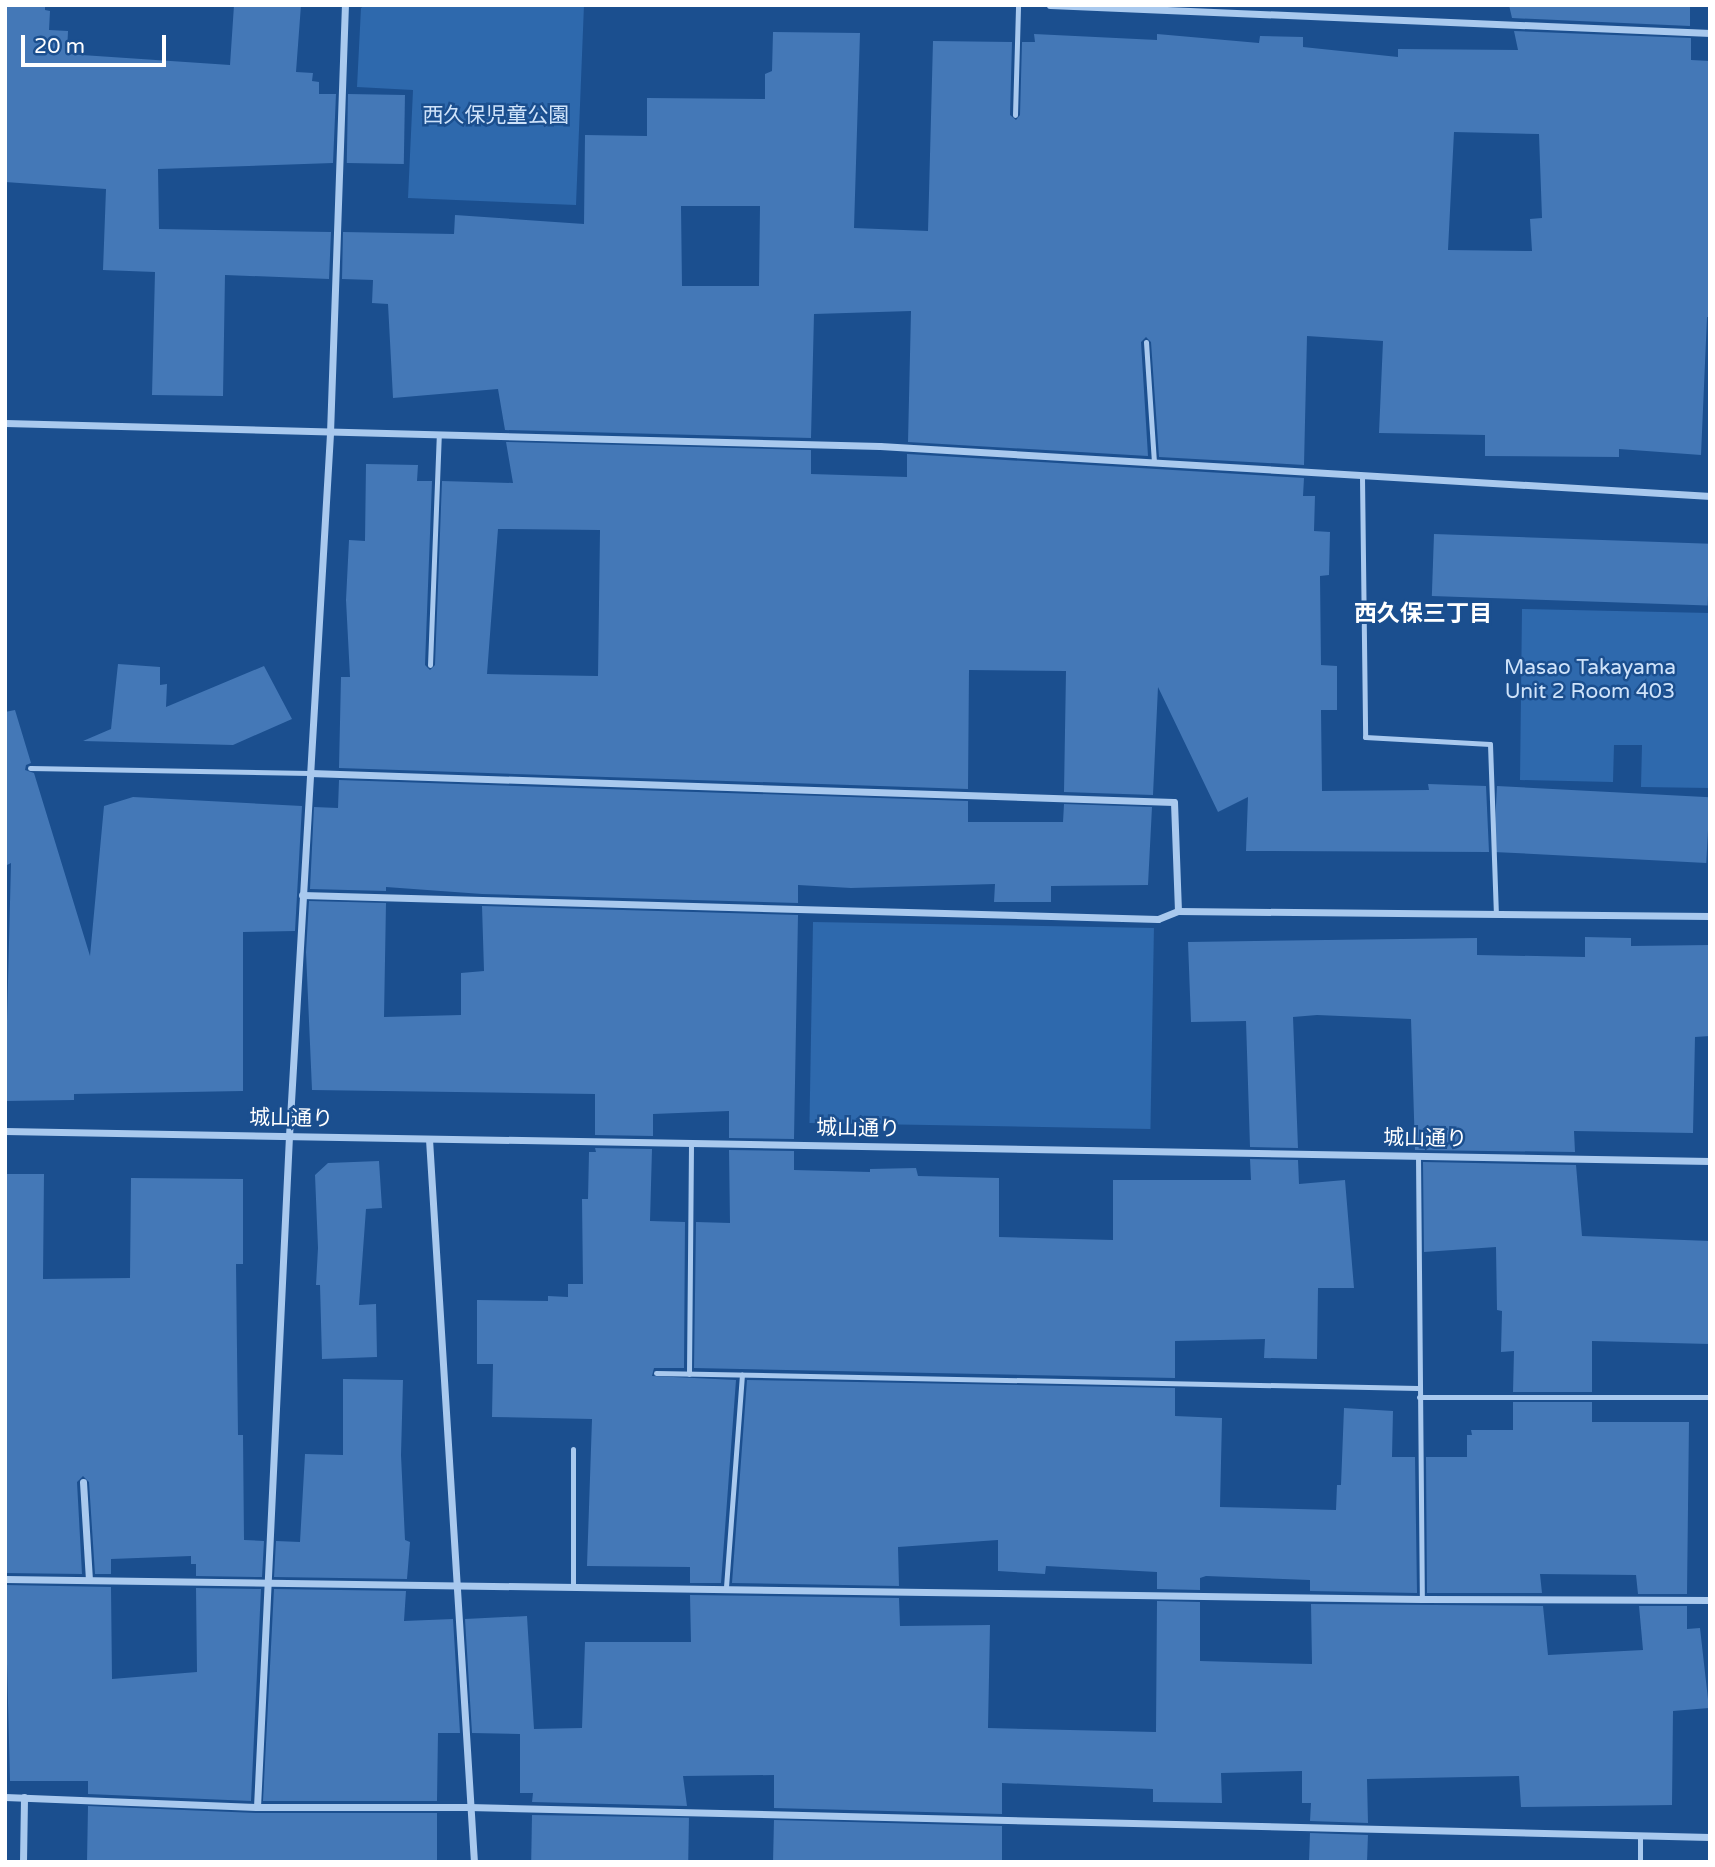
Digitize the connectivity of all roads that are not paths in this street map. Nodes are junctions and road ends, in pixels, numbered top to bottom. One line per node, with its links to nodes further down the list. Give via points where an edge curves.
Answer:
1 (345, 5): 9 (street)
2 (1018, 5): 6 (lane)
3 (1049, 5): 4 (street)
4 (1159, 7): 5 (street)
5 (1710, 33)
6 (1015, 115)
7 (1146, 342): 11 (lane)
8 (5, 423): 9 (street)
9 (330, 433): 10 (street); 16 (street)
10 (439, 435): 11 (street, via 880,446); 14 (lane)
11 (1154, 463): 12 (street)
12 (1362, 477): 13 (street); 19 (lane, via 1365,737 1490,744)
13 (1710, 496)
14 (430, 666)
15 (30, 768): 16 (lane)
16 (310, 773): 17 (street); 18 (street, via 1174,802)
17 (302, 895): 18 (street, via 1158,919); 22 (street)
18 (1178, 911): 19 (street)
19 (1496, 912): 20 (street)
20 (1710, 916)
21 (5, 1131): 22 (street, 城山通り)
22 (289, 1136): 23 (street, 城山通り); 37 (street)
23 (429, 1139): 24 (street, 城山通り); 38 (street)
24 (691, 1143): 25 (street, 城山通り); 28 (lane)
25 (1418, 1156): 26 (street, 城山通り); 30 (lane)
26 (1710, 1161)
27 (656, 1373): 28 (lane)
28 (689, 1374): 29 (lane)
29 (742, 1375): 30 (lane); 40 (lane)
30 (1418, 1388): 31 (lane)
31 (1419, 1397): 32 (lane); 41 (lane)
32 (1710, 1398)
33 (573, 1449): 39 (lane)
34 (83, 1482): 36 (street)
35 (5, 1579): 36 (street)
36 (89, 1580): 37 (street)
37 (269, 1583): 38 (street); 45 (street)
38 (457, 1584): 39 (street); 46 (street)
39 (573, 1585): 40 (street)
40 (726, 1587): 41 (street)
41 (1422, 1599): 42 (street)
42 (1710, 1600)
43 (5, 1797): 44 (street)
44 (24, 1797): 45 (street); 49 (street)
45 (257, 1807): 46 (street)
46 (469, 1807): 47 (street); 50 (street)
47 (1640, 1835): 48 (street); 51 (lane)
48 (1710, 1837)
49 (23, 1862)
50 (474, 1862)
51 (1640, 1862)

